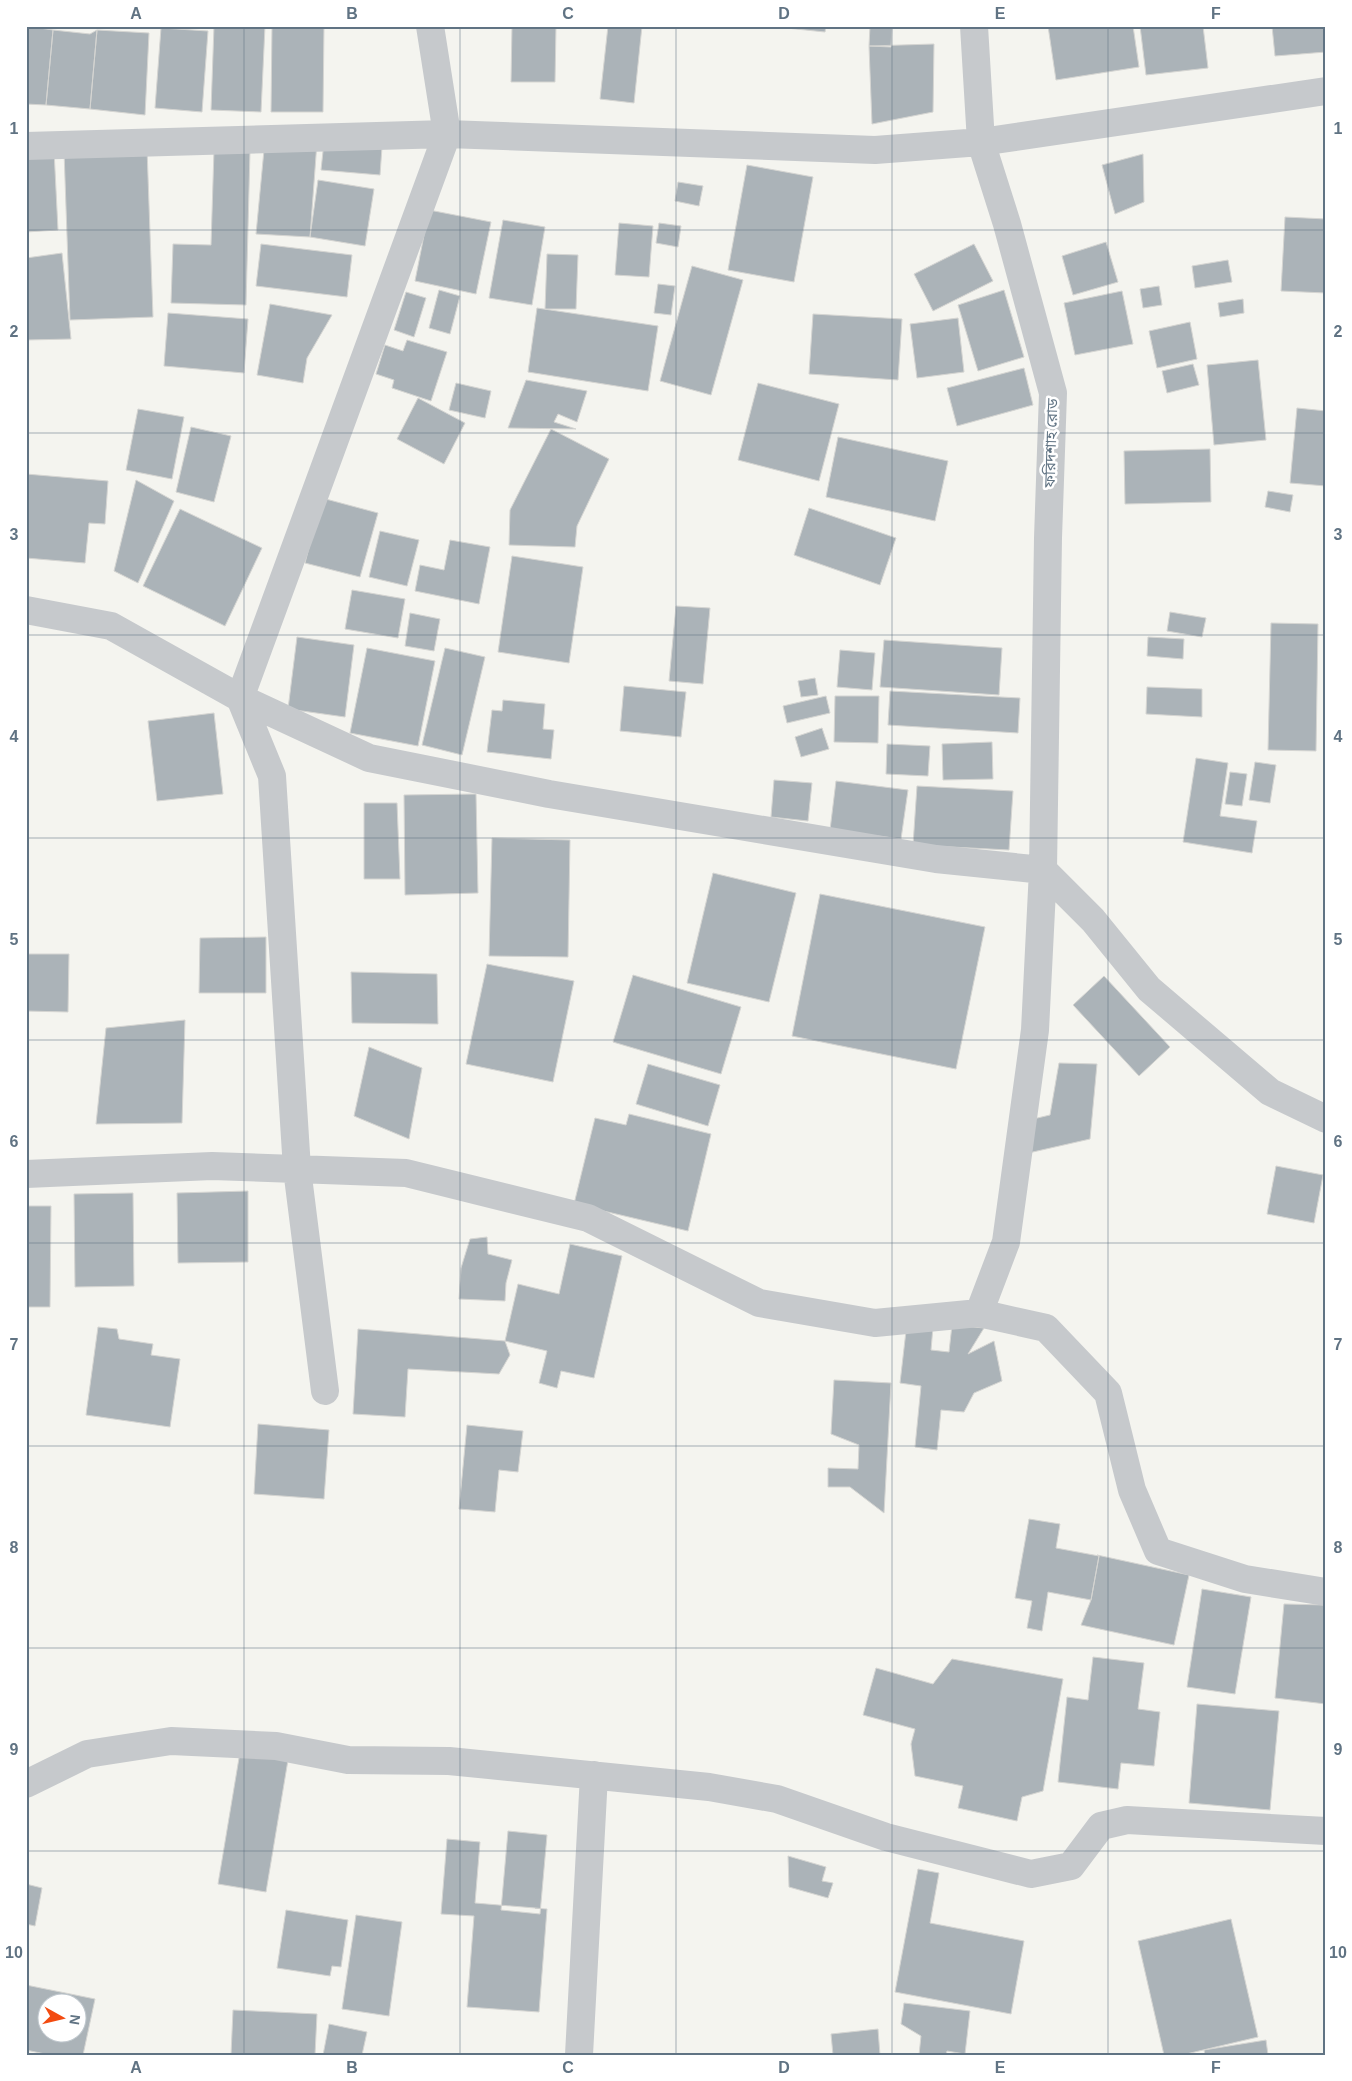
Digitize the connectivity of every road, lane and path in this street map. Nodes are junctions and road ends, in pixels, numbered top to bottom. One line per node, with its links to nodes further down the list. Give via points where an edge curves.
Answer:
1 (430, 26): 4 (street)
2 (974, 26): 5 (street, ফরিদশাহ রোড)
3 (1326, 91): 5 (street)
4 (447, 134): 5 (street, via 875,150); 6 (street); 8 (street)
5 (981, 142): 9 (street, ফরিদশাহ রোড, via 1053,393)
6 (26, 146)
7 (26, 610): 8 (street, via 111,626)
8 (240, 698): 9 (street, via 369,758 549,794 936,859); 11 (street, via 272,776)
9 (1043, 870): 10 (street, via 1093,920 1149,989 1270,1092); 13 (street, ফরিদশাহ রোড, via 1035,1030 1006,1242)
10 (1326, 1119)
11 (297, 1169): 12 (street, via 212,1166); 13 (street, via 406,1173 588,1218 759,1303 875,1323); 14 (street)
12 (26, 1174)
13 (979, 1313): 15 (street, via 1046,1328 1108,1393 1132,1490 1158,1551 1245,1579)
14 (325, 1391)
15 (1326, 1592)
16 (594, 1775): 17 (street, via 450,1761 348,1760 276,1746 171,1741 87,1754); 18 (street, via 709,1786 777,1799 886,1837 1031,1874 1071,1866 1101,1826 1127,1820); 19 (street)
17 (26, 1784)
18 (1326, 1831)
19 (579, 2055)

